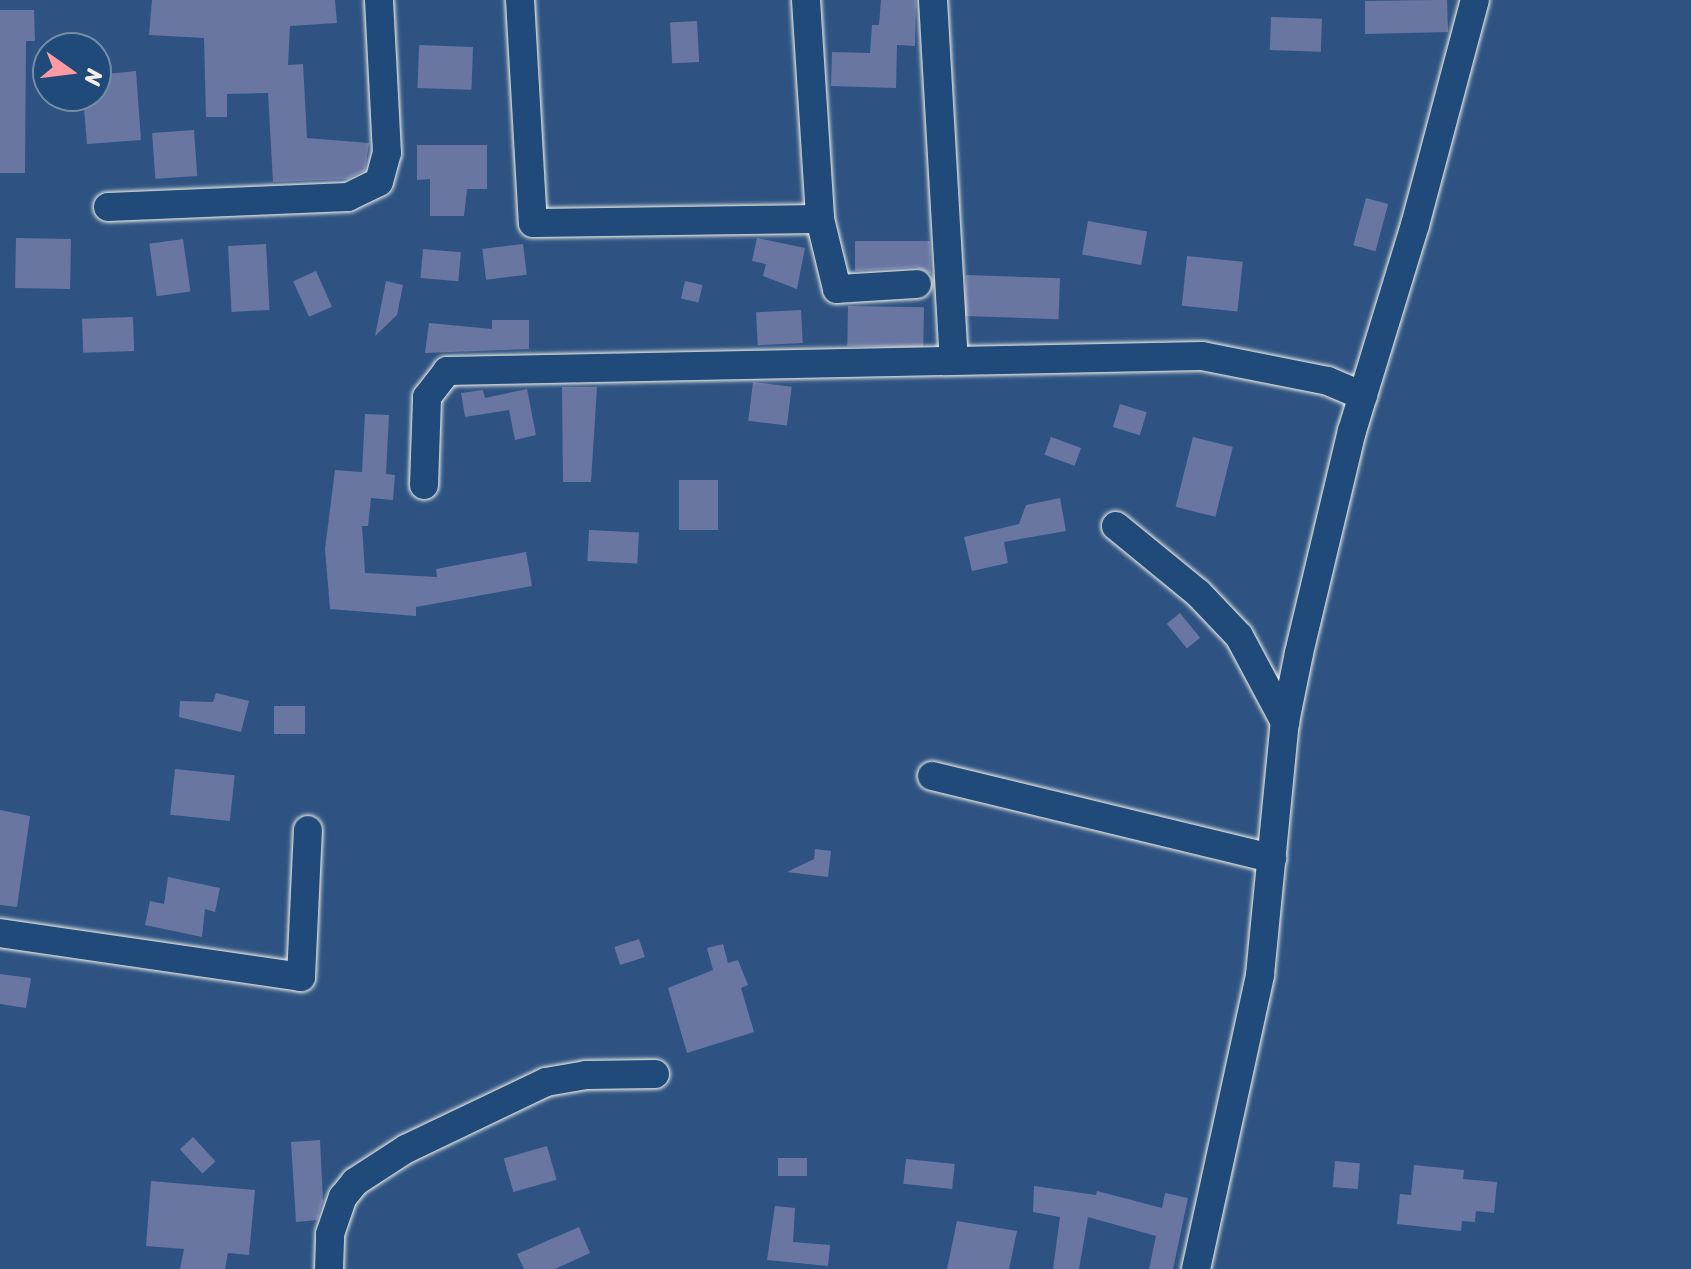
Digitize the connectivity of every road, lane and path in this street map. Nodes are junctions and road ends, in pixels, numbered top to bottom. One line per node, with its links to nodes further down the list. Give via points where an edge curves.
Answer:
1 (379, 0): 6 (street, via 387,153 379,182 348,197)
2 (520, 0): 7 (street, via 533,223)
3 (806, 0): 7 (street)
4 (933, 0): 9 (street)
5 (1475, 0): 10 (street)
6 (108, 207)
7 (820, 219): 8 (street, via 837,289)
8 (917, 284)
9 (954, 360): 10 (street, via 1202,356 1328,381); 11 (street, via 447,371 427,397)
10 (1363, 396): 13 (street, via 1317,571)
11 (424, 485)
12 (1116, 526): 13 (street, via 1198,593 1239,636)
13 (1285, 722): 16 (street)
14 (932, 776): 16 (street)
15 (308, 830): 17 (street, via 301,977)
16 (1272, 858): 20 (street, via 1260,975)
17 (0, 933)
18 (655, 1074): 19 (street, via 586,1075 546,1082 406,1149 355,1182 343,1197 330,1234)
19 (329, 1269)
20 (1196, 1269)

